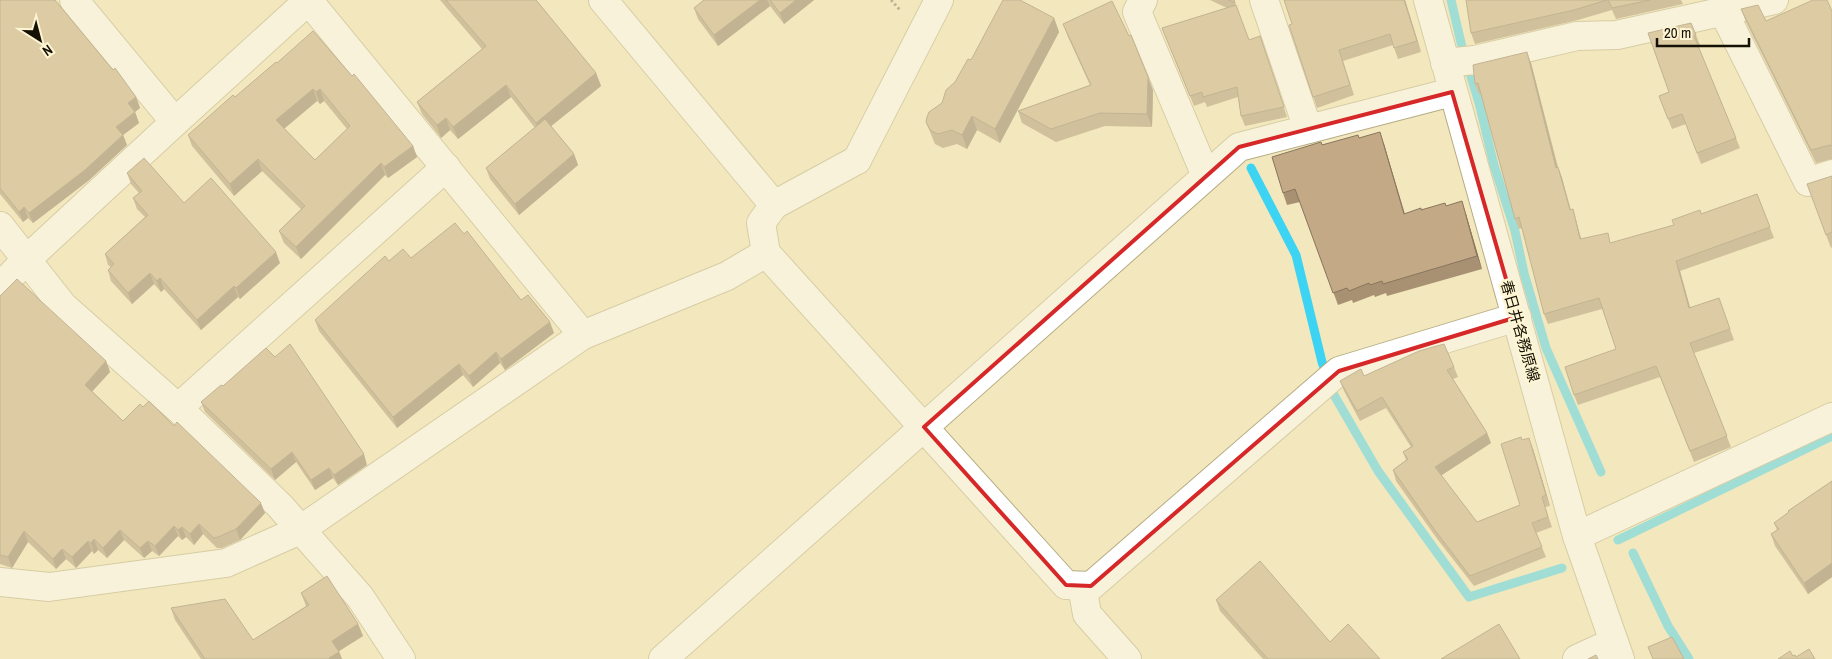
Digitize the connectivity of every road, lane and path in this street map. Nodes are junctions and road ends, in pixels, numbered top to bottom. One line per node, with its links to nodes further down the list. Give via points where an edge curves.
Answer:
1 (74, 0): 12 (street)
2 (309, 0): 12 (street); 14 (street)
3 (603, 0): 17 (street)
4 (939, 0): 17 (street, via 857,160)
5 (1143, 0): 16 (street, via 1137,12)
6 (1264, 0): 13 (street)
7 (1428, 0): 10 (street, 春日井各務原線)
8 (1774, 0): 9 (street)
9 (1723, 11): 10 (street, via 1617,35 1577,36 1475,60); 15 (street, via 1808,182)
10 (1445, 63): 11 (street, 春日井各務原線)
11 (1452, 92): 13 (street); 22 (street, 春日井各務原線)
12 (175, 122): 20 (street)
13 (1308, 130): 16 (street, via 1239,147)
14 (446, 166): 23 (street); 24 (street)
15 (1832, 174)
16 (1206, 176): 26 (street)
17 (774, 205): 19 (street, via 761,223)
18 (0, 226): 20 (street)
19 (766, 253): 23 (street, via 727,276); 26 (street)
20 (26, 260): 21 (street); 24 (street, via 63,306)
21 (0, 286)
22 (1517, 317): 28 (street, 春日井各務原線); 30 (street, via 1338,371 1091,586)
23 (583, 335): 27 (street)
24 (178, 408): 27 (street, via 280,506)
25 (1828, 426): 28 (street)
26 (924, 427): 30 (street, via 1066,585); 33 (street)
27 (300, 530): 29 (street, via 226,562 49,587); 32 (street, via 360,597)
28 (1577, 536): 31 (street, 春日井各務原線)
29 (0, 582)
30 (1082, 586): 34 (street, via 1087,614)
31 (1617, 651): 35 (street)
32 (394, 657)
33 (663, 659)
34 (1126, 659)
35 (1577, 659)

